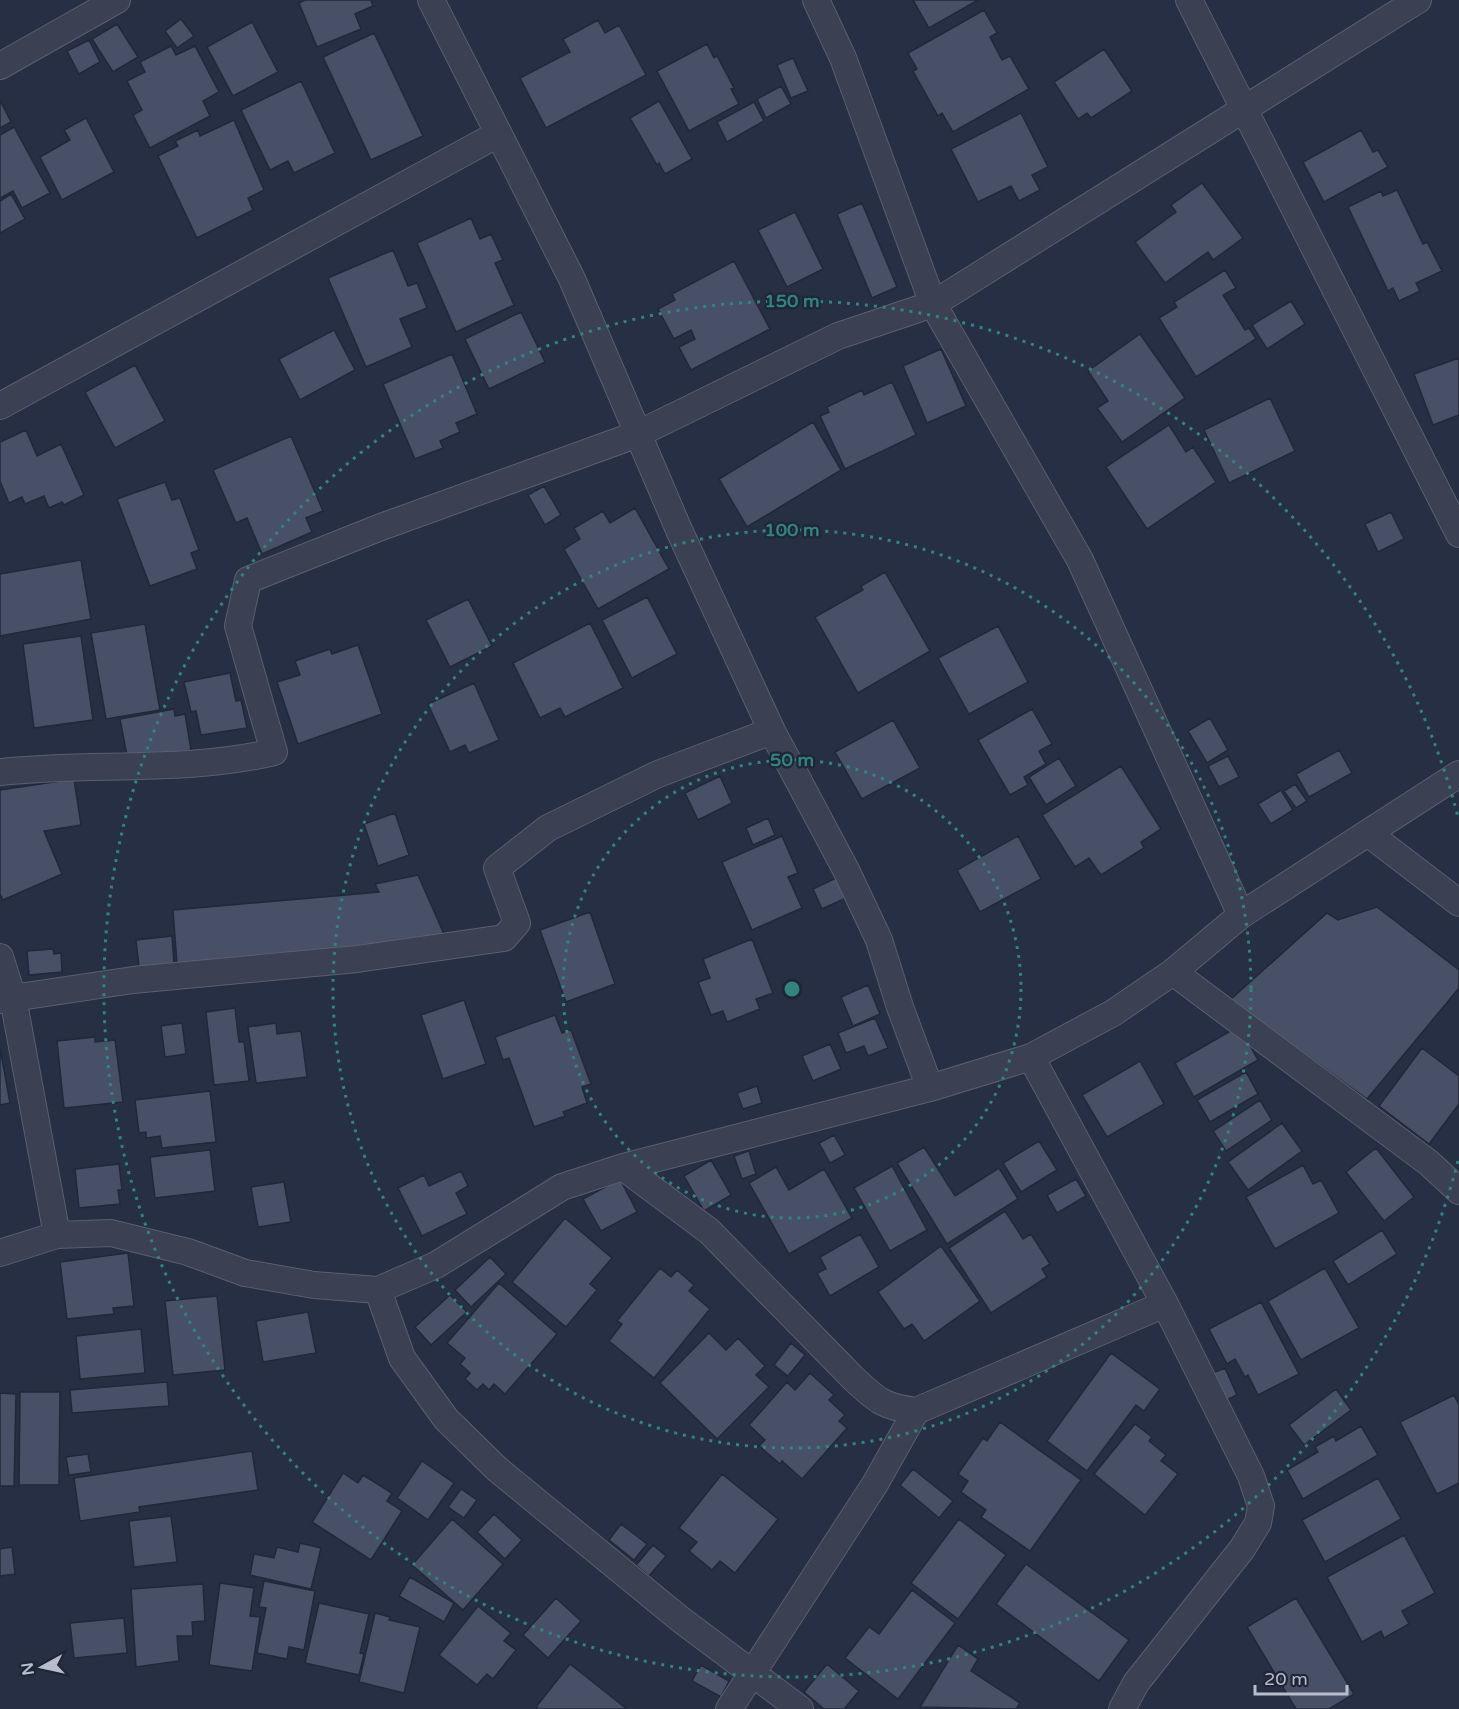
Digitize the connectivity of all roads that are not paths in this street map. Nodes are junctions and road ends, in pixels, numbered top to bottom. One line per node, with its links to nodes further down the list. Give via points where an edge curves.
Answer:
1 (117, 0): 6 (street)
2 (431, 0): 8 (street)
3 (816, 0): 9 (street, via 843,58)
4 (1189, 0): 7 (street)
5 (1418, 0): 7 (street)
6 (0, 66)
7 (1244, 110): 9 (street); 12 (street)
8 (498, 134): 10 (street); 11 (street, via 572,279)
9 (933, 304): 11 (street, via 838,336); 18 (street, via 1080,560)
10 (0, 406)
11 (638, 434): 13 (street); 14 (street, via 381,527 248,580 238,626 274,752 166,765)
12 (1459, 534)
13 (772, 731): 21 (street, via 658,774 548,828 497,868 517,923 504,938 357,959 133,980); 23 (street, via 879,940)
14 (0, 772)
15 (1459, 774): 16 (street)
16 (1369, 834): 17 (street); 18 (street)
17 (1459, 903)
18 (1241, 915): 20 (street)
19 (0, 957): 21 (street)
20 (1173, 972): 22 (street, via 1113,1013); 25 (street, via 1429,1163)
21 (6, 999): 26 (street)
22 (1031, 1057): 23 (street); 29 (street)
23 (930, 1088): 24 (street)
24 (623, 1167): 28 (street, via 562,1187 436,1265); 30 (street, via 709,1231 872,1396 891,1408)
25 (1459, 1191)
26 (57, 1234): 27 (street); 28 (street, via 111,1233 188,1252 245,1273 314,1285)
27 (0, 1253)
28 (378, 1290): 31 (street, via 402,1358 446,1419 497,1469 570,1529 680,1619)
29 (1165, 1304): 30 (street); 34 (street, via 1251,1476 1261,1506 1258,1523 1242,1549 1136,1683)
30 (916, 1411): 31 (street, via 875,1484)
31 (754, 1672): 32 (street); 33 (street)
32 (729, 1709)
33 (800, 1709)
34 (1122, 1709)

